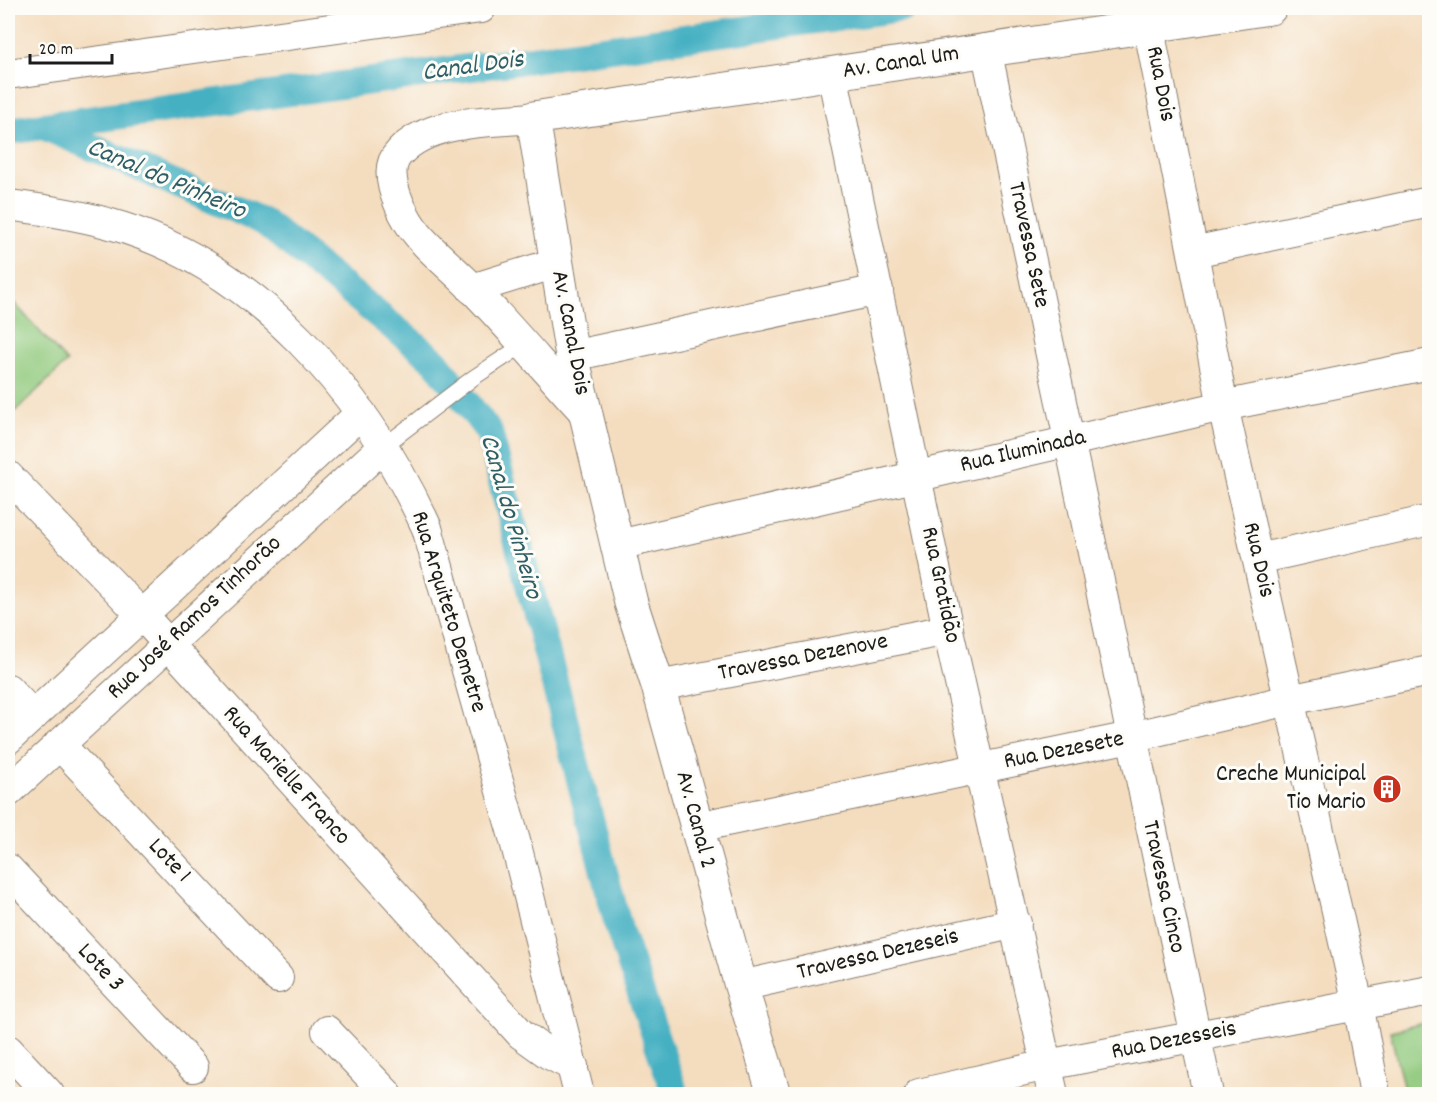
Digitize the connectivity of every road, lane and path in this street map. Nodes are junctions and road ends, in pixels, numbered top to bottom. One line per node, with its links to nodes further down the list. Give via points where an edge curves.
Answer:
1 (482, 8): 5 (street)
2 (1270, 8): 3 (street, Av. Canal Um)
3 (1148, 24): 4 (street, Av. Canal Um); 10 (street, Rua Dois)
4 (986, 49): 6 (street, Av. Canal Um); 20 (street, Travessa Sete)
5 (8, 74)
6 (832, 74): 7 (street, Av. Canal Um); 13 (street, Rua Gratidão)
7 (533, 118): 11 (street, Av. Canal Dois); 12 (street, via 440,130 419,138 397,154 392,166 398,202 409,223)
8 (1430, 202): 10 (street)
9 (8, 205): 18 (street, Rua Arquiteto Demetre, via 107,223 171,247 220,275 278,320 336,378)
10 (1193, 252): 17 (street, Rua Dois)
11 (556, 263): 12 (street); 15 (street, Av. Canal Dois)
12 (472, 289): 14 (street)
13 (878, 290): 15 (street); 23 (street, Rua Gratidão)
14 (523, 345): 19 (street); 21 (lane)
15 (572, 356): 19 (street, Av. Canal Dois)
16 (1430, 364): 17 (street, Rua Iluminada)
17 (1223, 406): 20 (street, Rua Iluminada); 26 (street, Rua Dois)
18 (361, 413): 21 (street, Rua Arquiteto Demetre); 27 (street, Rua José Ramos Tinhorão)
19 (587, 415): 25 (street, Av. Canal Dois)
20 (1070, 442): 23 (street, Rua Iluminada); 35 (street, Travessa Sete)
21 (384, 446): 29 (street, Rua José Ramos Tinhorão); 51 (street, Rua Arquiteto Demetre, via 406,481 427,528)
22 (8, 476): 27 (street, Rua Marielle Franco)
23 (917, 476): 25 (street, Rua Iluminada); 28 (street, Rua Gratidão)
24 (1430, 519): 26 (street)
25 (618, 545): 31 (street, Av. Canal 2)
26 (1258, 559): 33 (street, Rua Dois)
27 (141, 614): 29 (street, Rua Marielle Franco); 34 (street, Rua José Ramos Tinhorão)
28 (948, 630): 31 (street, Travessa Dezenove); 38 (street, Rua Gratidão)
29 (167, 643): 37 (street, Rua José Ramos Tinhorão); 51 (street, Rua Marielle Franco, via 521,1034)
30 (1430, 671): 33 (street, Rua Dezesete)
31 (657, 686): 40 (street, Av. Canal 2)
32 (8, 689): 34 (street)
33 (1289, 700): 35 (street, Rua Dezesete); 46 (street, Rua Dois)
34 (33, 716): 36 (street, Rua José Ramos Tinhorão)
35 (1131, 737): 38 (street, Rua Dezesete); 48 (street, Travessa Cinco)
36 (8, 740)
37 (59, 744): 39 (street, Rua José Ramos Tinhorão); 43 (street, Lote 1)
38 (980, 767): 40 (street, Rua Dezesete); 42 (street, Rua Gratidão)
39 (8, 792)
40 (697, 827): 44 (street, Av. Canal 2)
41 (8, 869): 52 (street, Lote 3)
42 (1016, 923): 44 (street, Travessa Dezeseis); 50 (street, Rua Gratidão)
43 (278, 978)
44 (741, 986): 56 (street, Av. Canal 2)
45 (1430, 991): 46 (street, Rua Dezesseis)
46 (1358, 1004): 48 (street, Rua Dezesseis); 60 (street, Rua Dois)
47 (327, 1031): 54 (street)
48 (1195, 1037): 50 (street, Rua Dezesseis); 59 (street, Travessa Cinco)
49 (8, 1050): 53 (street)
50 (1047, 1065): 57 (street, Rua Dezesseis); 58 (street, Rua Gratidão)
51 (573, 1066): 55 (street, Rua Arquiteto Demetre)
52 (193, 1068)
53 (49, 1095)
54 (387, 1095)
55 (579, 1095)
56 (774, 1095)
57 (919, 1095)
58 (1053, 1095)
59 (1208, 1095)
60 (1375, 1095)

